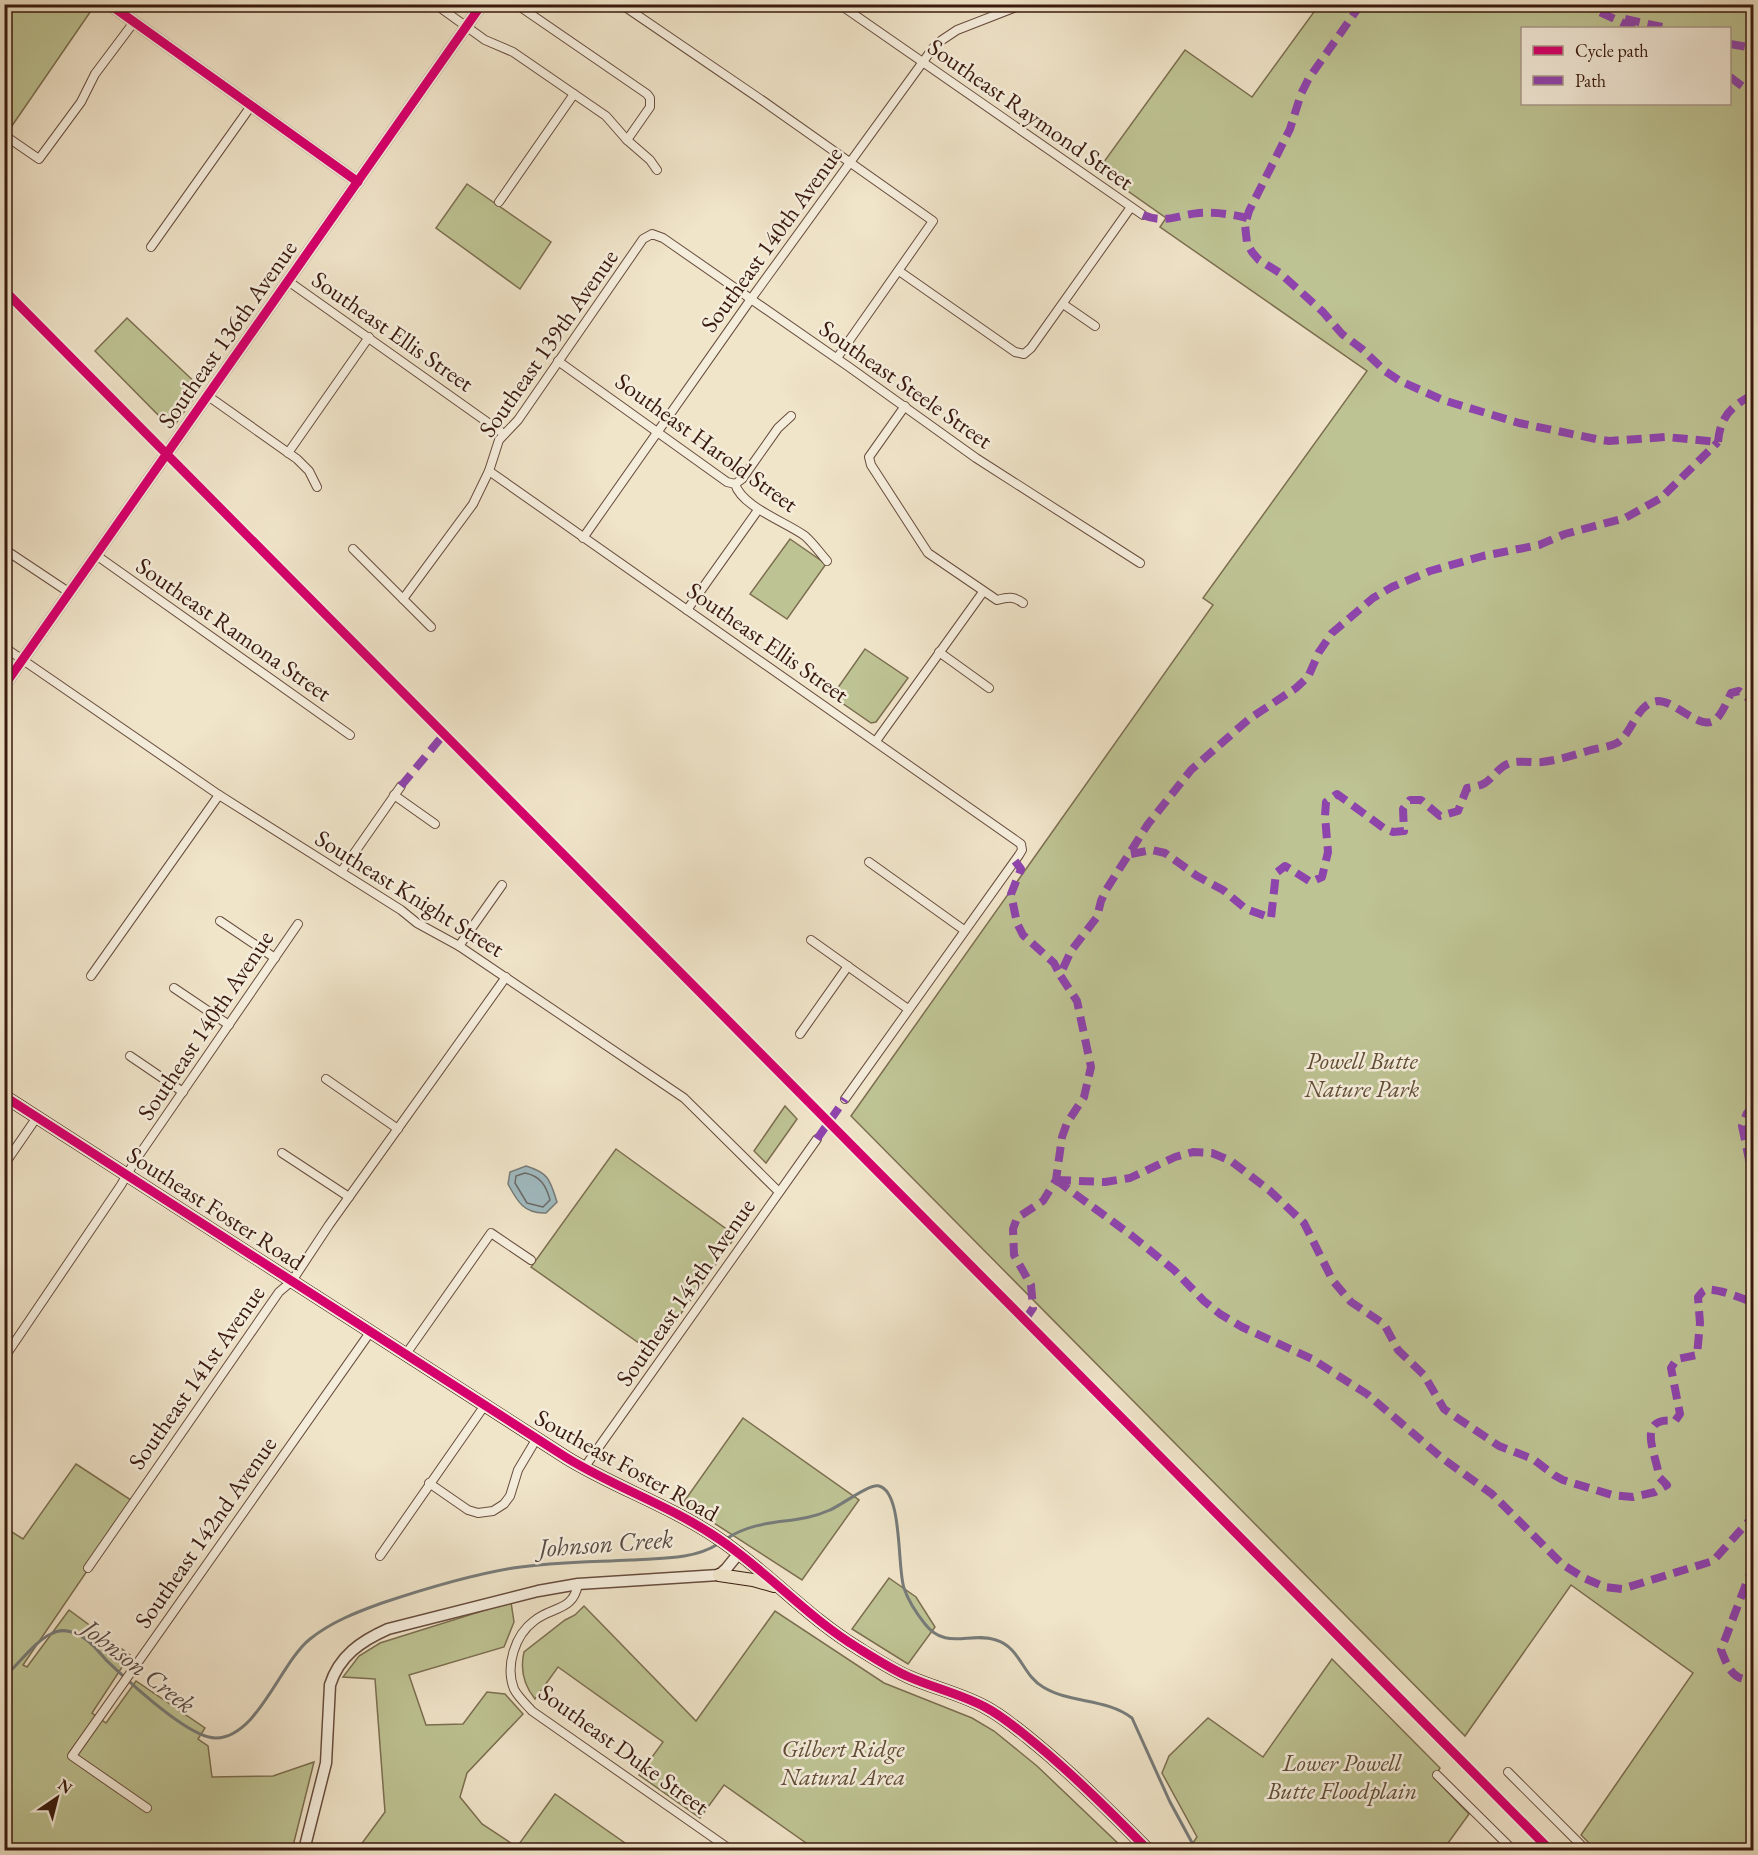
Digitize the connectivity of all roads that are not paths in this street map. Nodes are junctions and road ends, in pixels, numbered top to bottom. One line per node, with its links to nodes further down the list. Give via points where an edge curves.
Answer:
1 (110, 4): 8 (street)
2 (435, 4): 9 (street)
3 (482, 4): 9 (street, Southeast 136th Avenue)
4 (516, 4): 14 (street, via 650,98 650,107)
5 (621, 4): 15 (street)
6 (839, 4): 10 (street, Southeast Raymond Street)
7 (1024, 4): 10 (street, Southeast 140th Avenue, via 957,30)
8 (134, 22): 12 (street); 13 (street, via 39,159)
9 (466, 27): 11 (street, via 513,52); 17 (street, Southeast 136th Avenue)
10 (922, 62): 15 (street, Southeast 140th Avenue); 19 (street, Southeast Raymond Street)
11 (574, 94): 14 (street, via 606,116); 18 (street)
12 (251, 106): 17 (street); 22 (street)
13 (7, 137)
14 (627, 140): 16 (street)
15 (850, 163): 23 (street, via 933,221); 25 (street, Southeast 140th Avenue)
16 (657, 171)
17 (358, 183): 24 (street, Southeast 136th Avenue)
18 (499, 202)
19 (1131, 207): 20 (street, Southeast Raymond Street); 26 (street)
20 (1143, 215)
21 (652, 234): 25 (street, Southeast Steele Street); 30 (street, Southeast 139th Avenue, via 643,239)
22 (151, 247)
23 (899, 271): 26 (street, via 1022,354 1031,348); 29 (street)
24 (288, 281): 28 (street, Southeast Ellis Street); 31 (street, Southeast 136th Avenue)
25 (751, 299): 29 (street, Southeast Steele Street); 34 (street, Southeast 140th Avenue)
26 (1063, 304): 27 (street)
27 (1095, 326)
28 (369, 337): 35 (street, Southeast Ellis Street); 36 (street)
29 (837, 358): 32 (street, Southeast Steele Street)
30 (558, 361): 34 (street, Southeast Harold Street); 35 (street, Southeast 139th Avenue)
31 (208, 396): 36 (street); 44 (street, Southeast 136th Avenue)
32 (905, 406): 46 (street, Southeast Steele Street, via 976,459); 47 (street, via 869,457 872,465 928,553)
33 (791, 416): 38 (street)
34 (658, 433): 38 (street, Southeast Harold Street); 41 (street, Southeast 140th Avenue)
35 (504, 434): 37 (street, Southeast 139th Avenue)
36 (288, 453): 39 (street, via 309,471)
37 (489, 471): 41 (street, Southeast Ellis Street); 49 (street, Southeast 139th Avenue, via 473,504)
38 (735, 484): 40 (street, Southeast Harold Street)
39 (317, 487)
40 (758, 510): 45 (street, Southeast Harold Street, via 804,536); 51 (street)
41 (584, 538): 51 (street, Southeast Ellis Street)
42 (4, 549): 48 (street)
43 (353, 549): 49 (street)
44 (96, 555): 48 (street, Southeast 136th Avenue); 58 (street, Southeast Ramona Street)
45 (826, 561)
46 (1140, 563)
47 (983, 592): 50 (street, via 997,600 1009,597); 54 (street)
48 (70, 593): 55 (street, Southeast 136th Avenue)
49 (403, 599): 52 (street)
50 (1023, 603)
51 (687, 610): 59 (street, Southeast Ellis Street)
52 (431, 627)
53 (4, 647): 55 (street, Southeast Knight Street)
54 (939, 652): 57 (street); 59 (street)
55 (23, 660): 56 (street, Southeast 136th Avenue); 61 (street, Southeast Knight Street)
56 (4, 686)
57 (989, 688)
58 (350, 735)
59 (876, 741): 69 (street, Southeast Ellis Street, via 1022,846)
60 (401, 786): 62 (street)
61 (219, 795): 65 (street, Southeast Knight Street); 74 (street)
62 (394, 795): 63 (street); 65 (street)
63 (435, 824)
64 (868, 862): 69 (street)
65 (341, 872): 71 (street, Southeast Knight Street, via 417,923)
66 (502, 885): 71 (street)
67 (220, 921): 72 (street)
68 (298, 924): 72 (street, Southeast 140th Avenue)
69 (964, 930): 77 (street)
70 (811, 940): 73 (street)
71 (459, 945): 75 (street, Southeast Knight Street)
72 (275, 958): 78 (street, Southeast 140th Avenue)
73 (848, 966): 77 (street); 79 (street)
74 (91, 976)
75 (506, 977): 86 (street, Southeast 141st Avenue); 91 (street, Southeast Knight Street, via 684,1098)
76 (174, 988): 78 (street)
77 (908, 1010): 84 (street)
78 (229, 1025): 82 (street, Southeast 140th Avenue)
79 (800, 1034)
80 (130, 1056): 82 (street)
81 (327, 1079): 86 (street)
82 (183, 1092): 90 (street, Southeast 140th Avenue)
83 (4, 1096): 85 (main road, Southeast Foster Road)
84 (845, 1099)
85 (38, 1117): 89 (street); 90 (main road, Southeast Foster Road)
86 (398, 1129): 92 (street, Southeast 141st Avenue)
87 (817, 1139): 91 (street, Southeast 145th Avenue)
88 (282, 1153): 92 (street)
89 (4, 1165)
90 (128, 1175): 94 (main road, Southeast Foster Road); 97 (street, Southeast 140th Avenue)
91 (779, 1192): 100 (street, Southeast 145th Avenue)
92 (350, 1197): 94 (street, Southeast 141st Avenue)
93 (531, 1260): 96 (street, via 491,1233)
94 (292, 1281): 95 (main road, Southeast Foster Road); 104 (street, Southeast 141st Avenue, via 279,1292)
95 (371, 1331): 96 (main road, Southeast Foster Road); 110 (street, Southeast 142nd Avenue, via 72,1756)
96 (406, 1354): 98 (main road, Southeast Foster Road)
97 (4, 1358)
98 (485, 1405): 99 (main road, Southeast Foster Road); 101 (street)
99 (537, 1438): 100 (main road, Southeast Foster Road); 101 (street, via 518,1470 510,1496 493,1511 468,1510)
100 (584, 1468): 102 (main road, Southeast Foster Road, via 656,1502)
101 (429, 1483): 103 (street)
102 (736, 1551): 105 (street); 107 (main road, Southeast Foster Road)
103 (380, 1556)
104 (88, 1568)
105 (719, 1575): 106 (street); 107 (main road)
106 (578, 1584): 111 (street, via 516,1595 388,1629 348,1653 330,1684 326,1763); 112 (street, Southeast Duke Street, via 576,1595 568,1604 542,1615 526,1628 515,1646 511,1668 514,1688 532,1711)
107 (781, 1589): 113 (main road, Southeast Foster Road, via 821,1623 891,1668 974,1701 1010,1723 1088,1789)
108 (1508, 1772): 115 (street)
109 (1437, 1775): 114 (street)
110 (147, 1808)
111 (304, 1851)
112 (731, 1851)
113 (1148, 1851)
114 (1513, 1851)
115 (1586, 1851)

